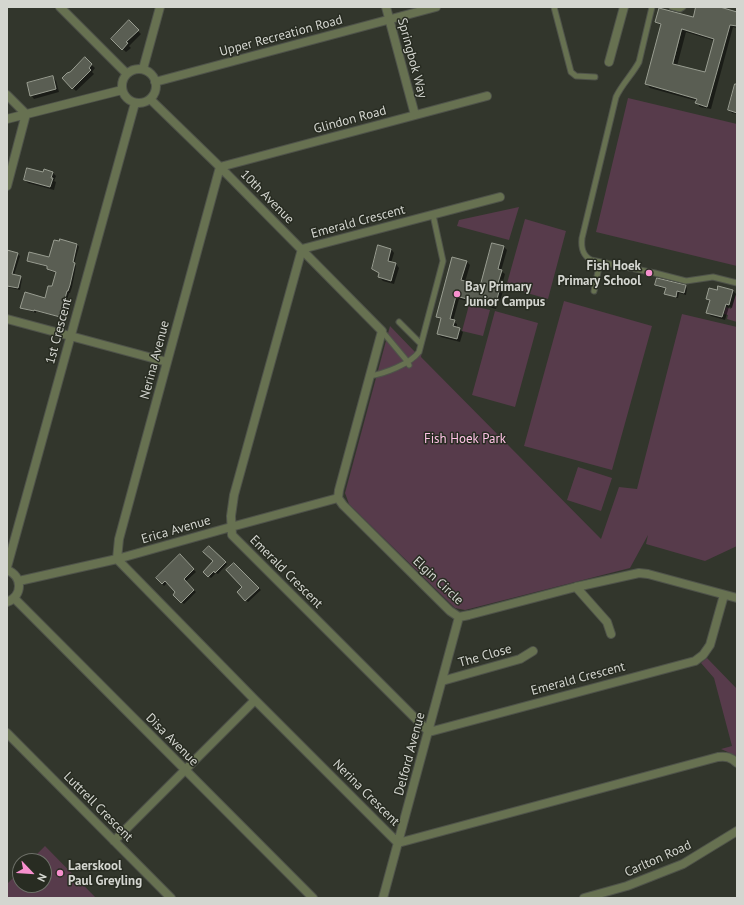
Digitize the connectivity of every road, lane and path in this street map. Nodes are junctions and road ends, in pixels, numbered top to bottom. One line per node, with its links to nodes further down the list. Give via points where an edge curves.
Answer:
1 (60, 7): 13 (street)
2 (160, 7): 12 (street)
3 (386, 7): 10 (street, Springbok Way)
4 (436, 7): 10 (street, Upper Recreation Road)
5 (554, 7): 14 (lane, via 571,72 576,76)
6 (624, 7): 11 (street)
7 (652, 7): 29 (lane, via 639,62 616,97 582,238 584,255)
8 (672, 7): 9 (lane)
9 (683, 7)
10 (390, 19): 15 (street, Upper Recreation Road); 22 (street, Springbok Way)
11 (609, 62)
12 (143, 69): 13 (street, via 131,70); 15 (street, via 152,75)
13 (127, 74): 16 (street, via 122,81)
14 (595, 77)
15 (155, 82): 19 (street, via 155,91)
16 (122, 90): 20 (street, via 126,98); 21 (street)
17 (7, 95): 21 (street)
18 (487, 96): 22 (street, Glindon Road)
19 (150, 99): 20 (street); 24 (street, 10th Avenue)
20 (134, 103): 35 (street, 1st Crescent)
21 (26, 114): 23 (street); 25 (street)
22 (415, 116): 24 (street, Glindon Road)
23 (7, 119)
24 (220, 167): 28 (street, 10th Avenue); 37 (street, Nerina Avenue)
25 (7, 186)
26 (500, 197): 27 (street, Emerald Crescent)
27 (433, 215): 28 (street, Emerald Crescent); 36 (lane, via 443,261)
28 (302, 250): 34 (street, 10th Avenue); 41 (street, Emerald Crescent, via 234,495)
29 (600, 262): 30 (lane, via 686,281 710,277); 31 (lane)
30 (737, 283)
31 (594, 291)
32 (7, 319): 35 (street)
33 (399, 322): 36 (lane)
34 (382, 330): 38 (lane); 39 (street)
35 (70, 335): 37 (street); 43 (street, 1st Crescent)
36 (421, 344): 38 (lane, via 416,356)
37 (167, 362): 42 (street, Nerina Avenue, via 119,539)
38 (408, 363): 39 (lane, via 383,374)
39 (369, 376): 40 (street)
40 (338, 498): 41 (street, Erica Avenue); 50 (street, Elgin Circle, via 450,611)
41 (231, 526): 42 (street, Erica Avenue); 55 (street, Emerald Crescent, via 232,535)
42 (117, 559): 45 (street, Erica Avenue); 54 (street, Nerina Crescent)
43 (7, 566)
44 (7, 570): 45 (street)
45 (19, 581): 49 (street, via 19,590)
46 (576, 587): 47 (street, Elgin Circle, via 644,573); 50 (street, Elgin Circle); 51 (street, via 607,622)
47 (724, 595): 48 (street, Elgin Circle); 55 (street, Emerald Crescent, via 710,645 703,655 695,660)
48 (737, 598)
49 (10, 600): 58 (street, Disa Avenue)
50 (459, 617): 53 (street, Delford Avenue)
51 (611, 634)
52 (533, 651): 53 (street, The Close, via 520,659)
53 (442, 681): 55 (street, Delford Avenue)
54 (255, 700): 58 (street); 61 (street, Nerina Crescent)
55 (428, 732): 61 (street, Delford Avenue)
56 (7, 733): 60 (street, Luttrell Crescent)
57 (737, 763): 61 (street, Nerina Crescent, via 726,756 718,757)
58 (186, 770): 60 (street); 63 (street, Disa Avenue)
59 (737, 831): 65 (street, Carlton Road, via 683,864 627,886)
60 (114, 840): 62 (street, Luttrell Crescent)
61 (398, 843): 64 (street, Delford Avenue)
62 (172, 898)
63 (313, 898)
64 (383, 898)
65 (584, 898)

